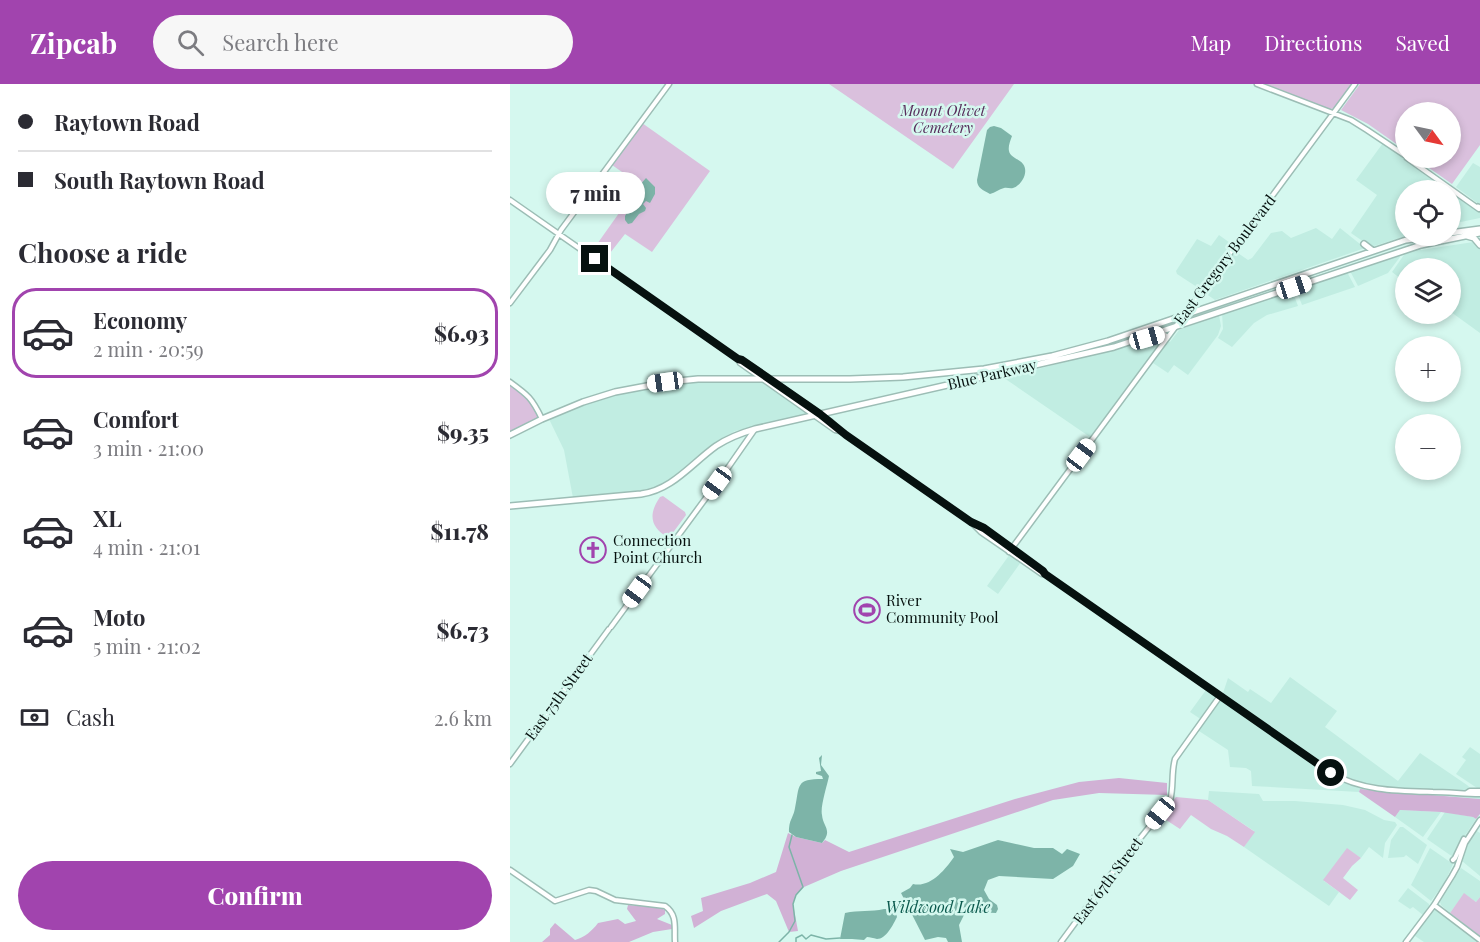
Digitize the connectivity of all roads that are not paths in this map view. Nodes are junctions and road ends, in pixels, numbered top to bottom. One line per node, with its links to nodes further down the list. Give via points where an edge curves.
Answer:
1 (669, 84): 11 (main road)
2 (1257, 84): 4 (main road)
3 (1354, 84): 4 (main road, East Gregory Boulevard)
4 (1333, 113): 5 (main road); 22 (main road, East Gregory Boulevard)
5 (1395, 149)
6 (1422, 168): 8 (main road)
7 (510, 200): 11 (main road)
8 (1479, 208)
9 (1480, 231): 10 (highway, Blue Parkway); 12 (highway, Blue Parkway)
10 (1461, 232)
11 (559, 234): 21 (main road); 26 (main road)
12 (1466, 236): 15 (highway); 17 (highway, Blue Parkway)
13 (1364, 244): 16 (highway)
14 (1395, 244): 16 (highway, Blue Parkway)
15 (1480, 245)
16 (1373, 251): 17 (highway); 18 (highway); 19 (highway, Blue Parkway)
17 (1379, 258): 18 (highway, Blue Parkway)
18 (1367, 262): 20 (highway, Blue Parkway)
19 (1293, 279): 20 (highway); 22 (highway, Blue Parkway)
20 (1280, 291): 23 (highway, Blue Parkway)
21 (510, 303)
22 (1183, 315): 23 (main road, East Gregory Boulevard); 28 (highway, Blue Parkway, via 1074,351 984,369 882,378)
23 (1176, 326): 24 (main road, East Gregory Boulevard); 25 (highway, Blue Parkway)
24 (1167, 337): 25 (highway, via 1161,334); 39 (main road, East Gregory Boulevard)
25 (1140, 338): 31 (highway, Blue Parkway)
26 (738, 359): 27 (main road); 28 (main road)
27 (751, 370): 28 (main road); 29 (highway)
28 (766, 378): 29 (highway, Blue Parkway); 32 (main road)
29 (749, 379): 33 (highway, Blue Parkway, via 685,380 640,386 583,402)
30 (510, 382): 33 (main road, via 530,396)
31 (831, 412): 32 (highway, Blue Parkway); 34 (highway)
32 (818, 415): 34 (main road); 35 (highway, Blue Parkway); 36 (main road)
33 (543, 419): 37 (highway, Blue Parkway)
34 (830, 422): 36 (main road)
35 (755, 429): 38 (highway, Blue Parkway, via 724,441 655,491); 41 (main road, East 75th Street)
36 (840, 431): 39 (main road)
37 (510, 435)
38 (510, 506)
39 (1011, 550): 40 (main road)
40 (1220, 696): 42 (main road, via 1345,780 1392,790); 50 (main road, East 67th Street, via 1175,759 1170,801)
41 (510, 764)
42 (1480, 793)
43 (1480, 820): 44 (main road)
44 (1470, 835): 45 (main road); 47 (main road, via 1457,867)
45 (1453, 860)
46 (510, 870): 49 (main road, via 555,901 589,890 615,900 665,906 674,916)
47 (1434, 904): 48 (main road); 51 (main road)
48 (1480, 940)
49 (675, 942)
50 (1061, 942)
51 (1406, 942)

